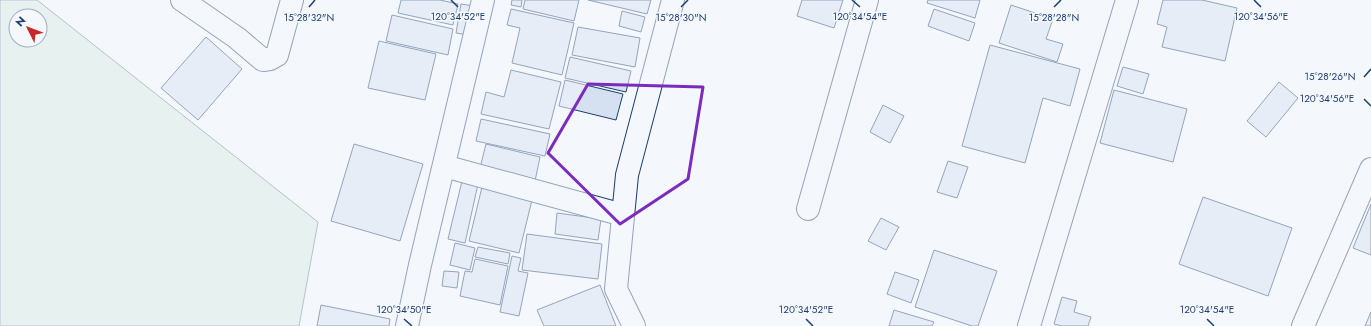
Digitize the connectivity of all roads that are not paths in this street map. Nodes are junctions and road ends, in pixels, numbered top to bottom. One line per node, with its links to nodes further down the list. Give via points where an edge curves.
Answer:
1 (182, 0): 2 (street, via 237,38 263,60 277,54)
2 (292, 0)
3 (483, 0): 7 (street)
4 (673, 0): 10 (street, via 627,175)
5 (867, 0): 9 (street)
6 (1127, 0): 13 (street)
7 (444, 166): 10 (street); 11 (street)
8 (1371, 169): 14 (street)
9 (808, 209)
10 (623, 215): 12 (street, via 616,289)
11 (407, 326)
12 (634, 326)
13 (1029, 326)
14 (1302, 326)

